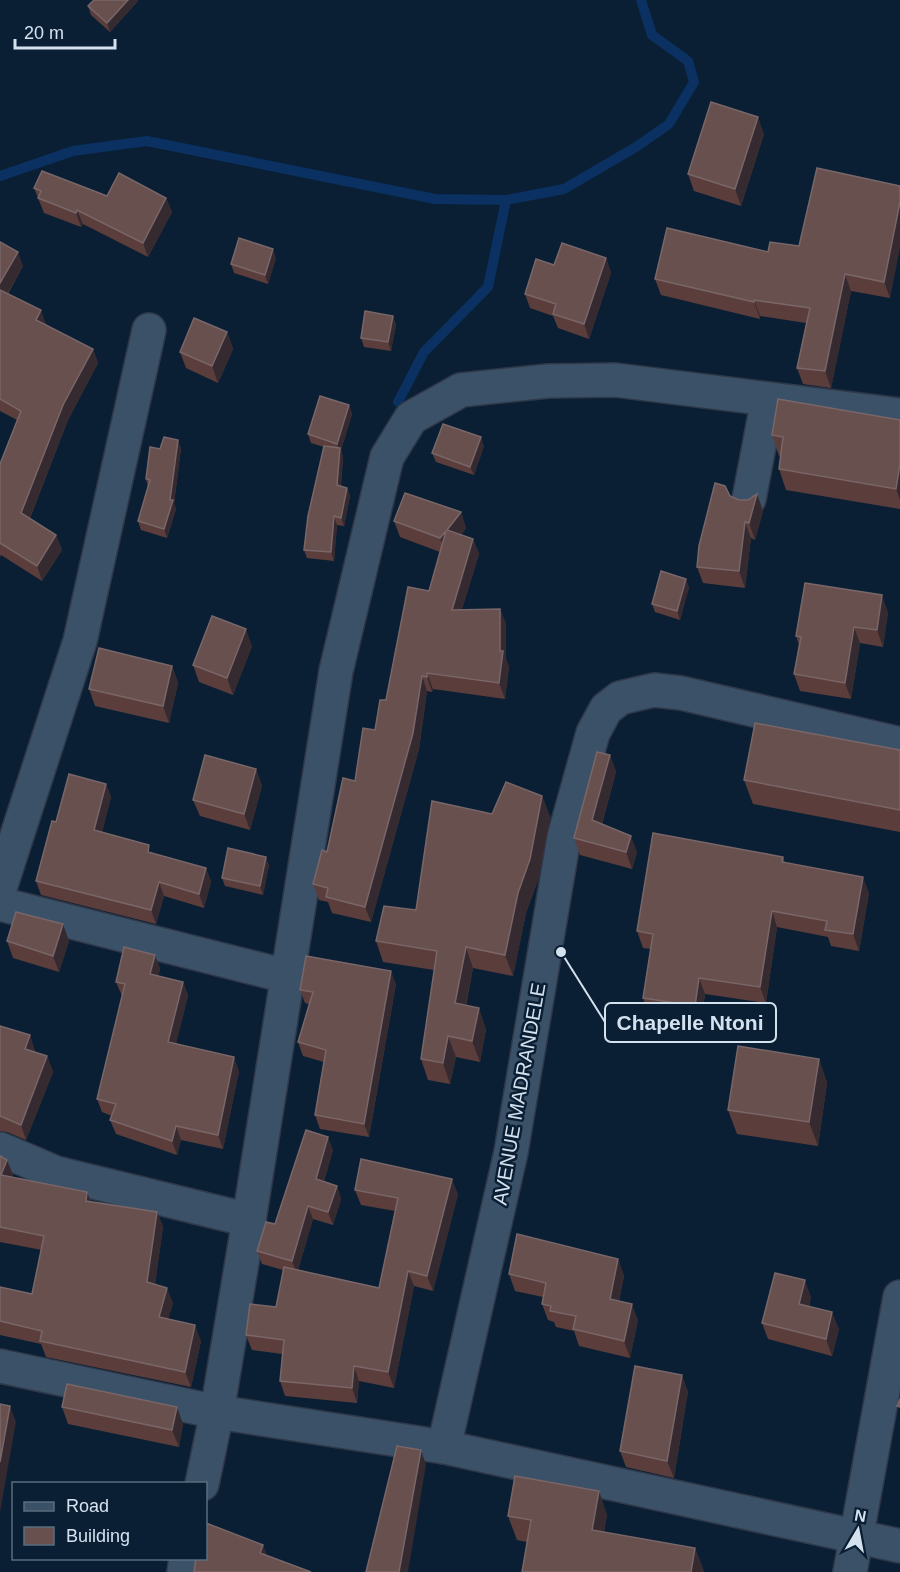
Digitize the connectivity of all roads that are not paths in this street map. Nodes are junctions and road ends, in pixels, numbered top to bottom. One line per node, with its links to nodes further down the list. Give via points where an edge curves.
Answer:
1 (149, 330): 6 (street, via 80,641)
2 (768, 399): 3 (street); 4 (street); 8 (street, via 615,380 548,381 461,390 411,418 387,457 336,671)
3 (900, 415)
4 (749, 499)
5 (900, 744): 14 (street, AVENUE MADRANDELE, via 681,693 654,690 620,698 606,709 593,733 564,837 511,1152)
6 (0, 888)
7 (0, 904): 8 (street)
8 (286, 976): 10 (street)
9 (0, 1149): 10 (street, via 56,1173)
10 (249, 1220): 13 (street)
11 (900, 1297): 16 (street)
12 (0, 1366): 13 (street)
13 (217, 1412): 14 (street); 15 (street)
14 (444, 1447): 16 (street)
15 (202, 1482)
16 (856, 1537): 17 (street); 18 (street)
17 (900, 1546)
18 (850, 1572)

